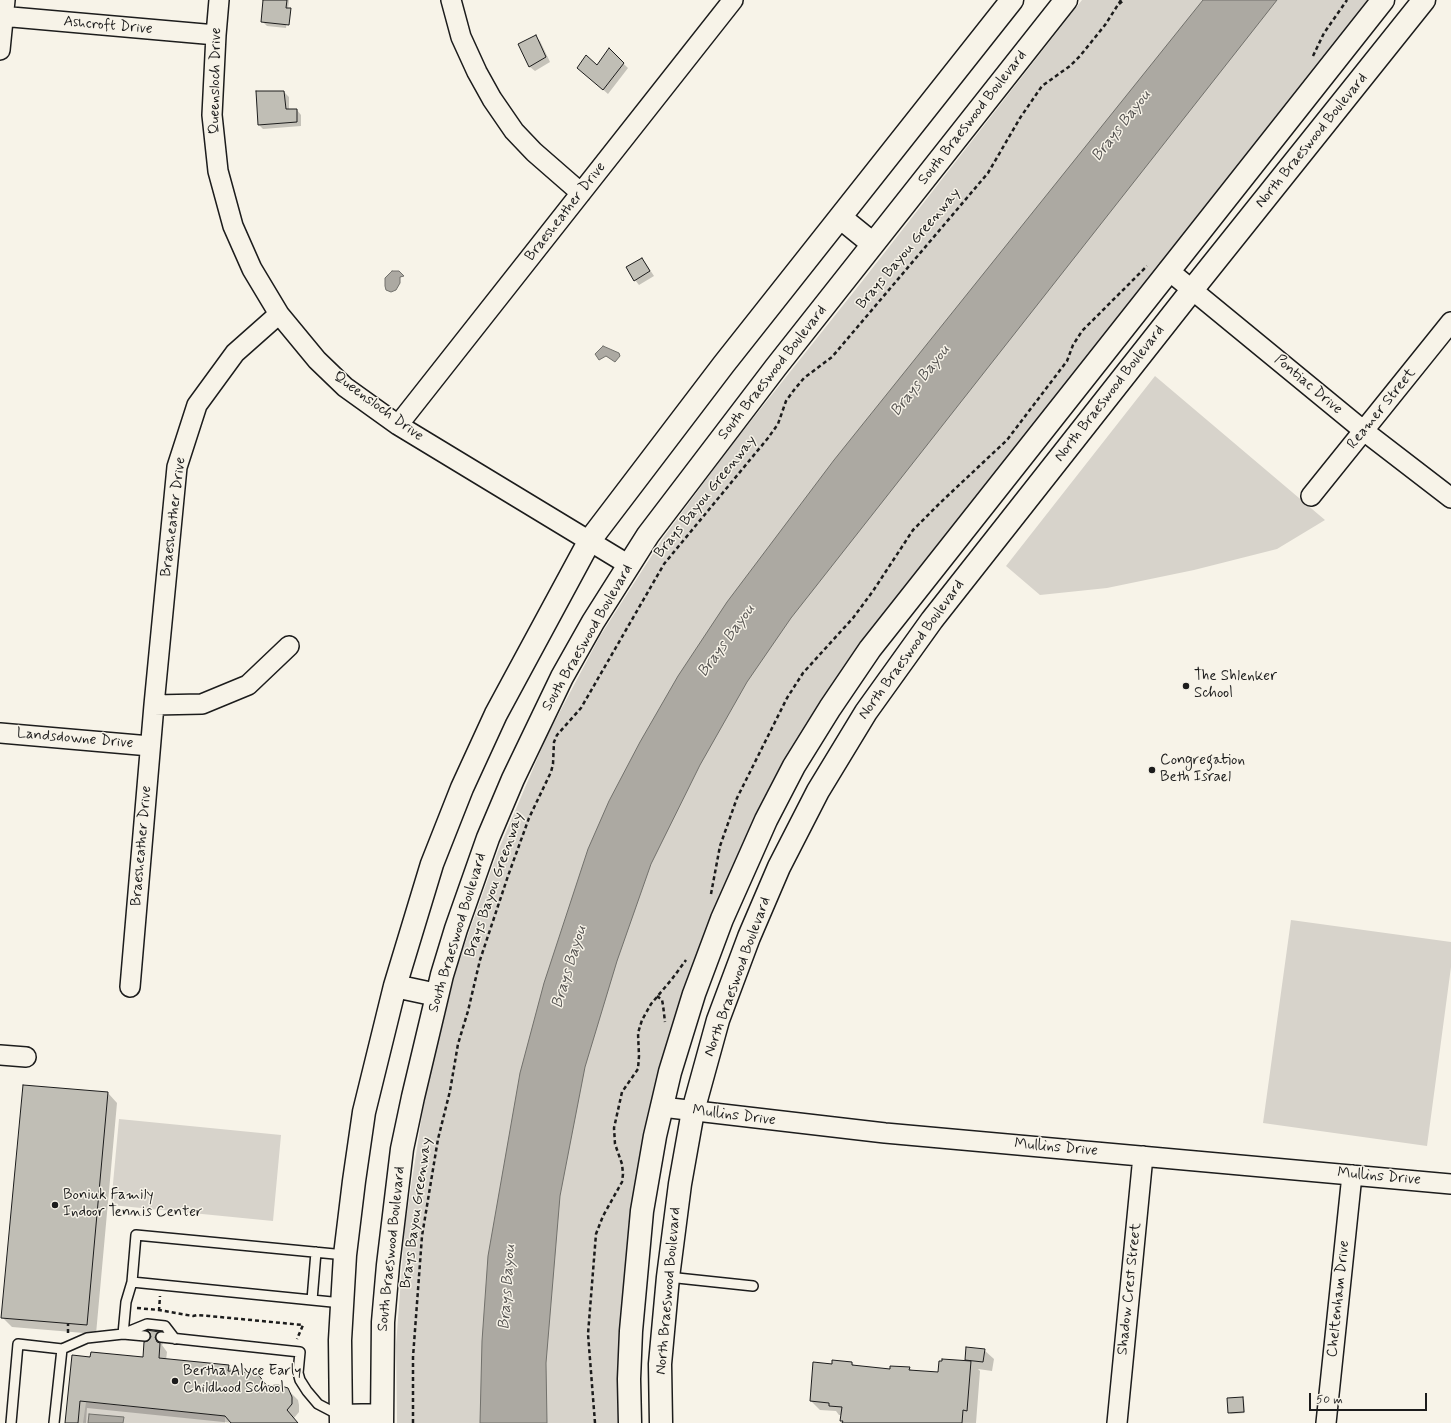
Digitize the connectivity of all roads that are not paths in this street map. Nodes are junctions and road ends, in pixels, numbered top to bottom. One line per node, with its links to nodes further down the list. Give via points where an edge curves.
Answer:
1 (219, 0): 11 (street, Queensloch Drive)
2 (451, 0): 13 (street, via 461,37 476,72 492,99 519,136)
3 (733, 0): 13 (street, Braesheather Drive)
4 (1012, 0): 14 (main road)
5 (1066, 0): 15 (main road, South Braeswood Boulevard)
6 (1383, 0): 16 (main road, North Braeswood Boulevard)
7 (1390, 0): 10 (main road)
8 (1424, 0): 10 (main road, North Braeswood Boulevard)
9 (3, 11): 11 (street, Ashcroft Drive); 12 (street)
10 (1411, 17): 17 (main road, North Braeswood Boulevard)
11 (216, 35): 18 (street, Queensloch Drive, via 212,115 218,172 233,226 252,268)
12 (0, 50)
13 (580, 193): 20 (street, Braesheather Drive)
14 (840, 218): 15 (main road); 24 (main road, via 724,364)
15 (874, 244): 26 (main road, South Braeswood Boulevard, via 776,367 658,522)
16 (1168, 270): 17 (street, Pontiac Drive); 25 (main road, North Braeswood Boulevard)
17 (1192, 290): 21 (street, Pontiac Drive); 27 (main road, North Braeswood Boulevard)
18 (279, 314): 20 (street, Queensloch Drive, via 317,360 345,387); 29 (street, Braesheather Drive, via 235,353 197,405 192,418 177,467)
19 (1451, 322): 21 (street, Reamer Street)
20 (398, 425): 24 (street, Queensloch Drive)
21 (1364, 431): 22 (street, Reamer Street); 23 (street, Pontiac Drive)
22 (1312, 496)
23 (1451, 498)
24 (590, 540): 26 (street, Queensloch Drive); 32 (main road, via 496,714 462,788 432,864)
25 (940, 558): 27 (main road); 37 (main road, North Braeswood Boulevard, via 861,662 794,766 770,813 722,919 697,987 670,1072)
26 (629, 565): 34 (main road, South Braeswood Boulevard, via 562,677 513,779 488,838 456,930)
27 (965, 578): 38 (main road, North Braeswood Boulevard, via 866,712 818,790 779,866 718,1020)
28 (290, 646): 29 (street, via 248,685 202,704)
29 (154, 705): 31 (street, Braesheather Drive)
30 (0, 733): 31 (street, Landsdowne Drive)
31 (150, 746): 33 (street, Braesheather Drive)
32 (396, 986): 34 (main road); 43 (main road, via 364,1112)
33 (130, 988)
34 (437, 995): 57 (main road, South Braeswood Boulevard, via 402,1149 383,1322)
35 (0, 1055): 36 (street)
36 (26, 1057)
37 (662, 1107): 38 (street, Mullins Drive); 47 (main road, North Braeswood Boulevard, via 642,1211)
38 (693, 1111): 39 (street, Mullins Drive, via 885,1133); 44 (main road, North Braeswood Boulevard)
39 (1143, 1156): 40 (street, Mullins Drive); 62 (street, Shadow Crest Street)
40 (1352, 1175): 41 (street, Mullins Drive); 63 (street, Cheltenham Drive)
41 (1451, 1184)
42 (316, 1252): 43 (lane); 45 (lane, via 136,1235); 48 (lane)
43 (345, 1255): 50 (main road)
44 (668, 1276): 46 (lane); 49 (main road, North Braeswood Boulevard)
45 (132, 1282): 48 (lane); 51 (lane, via 126,1302)
46 (753, 1286)
47 (634, 1298): 49 (main road); 60 (main road, North Braeswood Boulevard, via 629,1379)
48 (312, 1300): 50 (lane)
49 (666, 1300): 61 (main road, North Braeswood Boulevard, via 660,1364)
50 (342, 1303): 56 (main road)
51 (123, 1334): 52 (lane); 54 (lane, via 147,1324 165,1326); 55 (lane, via 87,1338)
52 (145, 1336)
53 (161, 1337): 54 (lane)
54 (175, 1339): 56 (lane, via 300,1352 298,1373 307,1391 318,1404)
55 (62, 1349): 58 (lane, via 18,1344); 59 (lane)
56 (341, 1419): 57 (main road)
57 (382, 1419)
58 (11, 1423)
59 (54, 1423)
60 (630, 1423)
61 (661, 1423)
62 (1117, 1423)
63 (1326, 1423)

